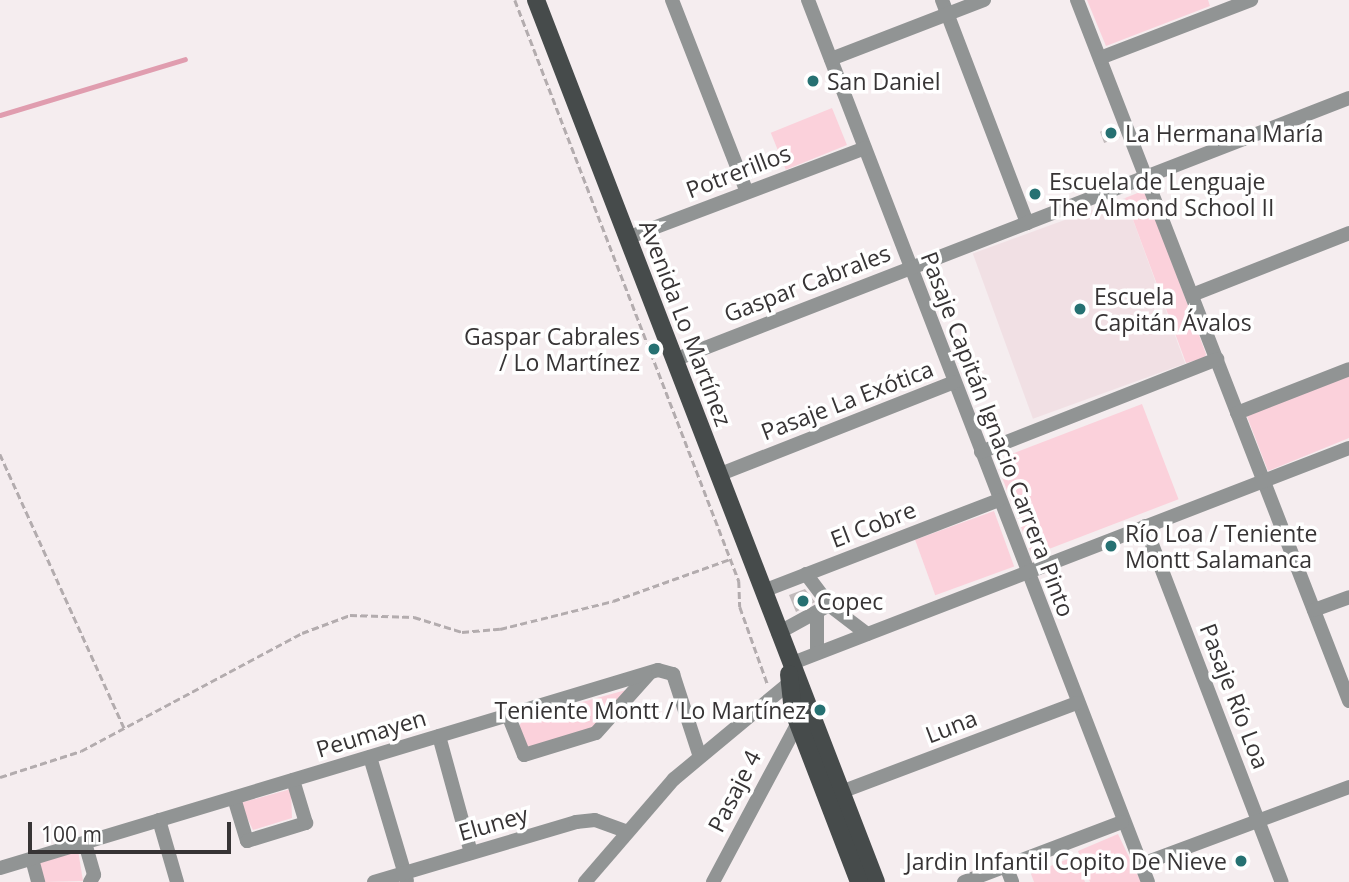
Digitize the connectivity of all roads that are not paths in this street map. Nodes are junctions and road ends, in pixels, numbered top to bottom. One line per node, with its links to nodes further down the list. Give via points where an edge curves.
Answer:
1 (536, 0): 17 (main road, Avenida Lo Martínez)
2 (673, 0): 14 (street)
3 (808, 0): 10 (street, Pasaje Capitán Ignacio Carrera Pinto)
4 (984, 0): 8 (street)
5 (1077, 0): 9 (street)
6 (1251, 0): 7 (street)
7 (1215, 6): 9 (street)
8 (945, 7): 10 (street); 15 (street)
9 (1100, 58): 13 (street)
10 (831, 60): 12 (street, Pasaje Capitán Ignacio Carrera Pinto)
11 (1349, 98): 13 (street, Gaspar Cabrales)
12 (864, 148): 14 (street, Potrerillos); 18 (street, Pasaje Capitán Ignacio Carrera Pinto)
13 (1146, 177): 15 (street, Gaspar Cabrales); 19 (street)
14 (747, 192): 17 (street, Potrerillos)
15 (1027, 223): 18 (street, Gaspar Cabrales)
16 (1349, 233): 19 (street)
17 (627, 238): 20 (main road, Avenida Lo Martínez)
18 (911, 268): 20 (street, Gaspar Cabrales); 23 (street, Pasaje Capitán Ignacio Carrera Pinto)
19 (1192, 295): 21 (street)
20 (674, 359): 27 (main road, Avenida Lo Martínez)
21 (1217, 359): 24 (street); 26 (street)
22 (1349, 369): 24 (street)
23 (954, 382): 26 (street, Pasaje Capitán Ignacio Carrera Pinto); 27 (street, Pasaje La Exótica)
24 (1237, 413): 28 (street)
25 (1349, 448): 28 (street)
26 (981, 452): 29 (street, Pasaje Capitán Ignacio Carrera Pinto)
27 (718, 475): 33 (main road, Avenida Lo Martínez)
28 (1264, 481): 30 (street); 36 (street)
29 (999, 500): 31 (street, Pasaje Capitán Ignacio Carrera Pinto); 32 (street, El Cobre)
30 (1145, 526): 31 (street); 56 (street, Pasaje Río Loa)
31 (1027, 572): 38 (street); 44 (street, Pasaje Capitán Ignacio Carrera Pinto)
32 (806, 574): 33 (street, El Cobre); 35 (street)
33 (762, 591): 37 (main road, Avenida Lo Martínez)
34 (1349, 597): 36 (street)
35 (823, 610): 37 (street); 38 (street); 39 (street)
36 (1314, 610): 43 (street)
37 (778, 633): 40 (main road, Avenida Lo Martínez)
38 (867, 634): 39 (street)
39 (817, 653): 40 (street)
40 (790, 664): 42 (main road, Avenida Lo Martínez); 52 (main road, Avenida Lo Martínez)
41 (650, 673): 45 (street, Peumayen); 45 (street, via 596,733 524,755); 48 (street, via 673,674)
42 (788, 684): 46 (main road, Avenida Lo Martínez); 48 (street)
43 (1349, 701)
44 (1077, 703): 52 (street, Luna); 55 (street, Pasaje Capitán Ignacio Carrera Pinto)
45 (508, 715): 47 (street, Peumayen)
46 (798, 723): 65 (street, Pasaje 4); 71 (main road, Avenida Lo Martínez)
47 (439, 736): 49 (street, Peumayen); 59 (street)
48 (699, 754): 57 (street)
49 (370, 757): 50 (street, Peumayen); 64 (street)
50 (293, 780): 53 (street, Peumayen); 53 (street, via 306,822 247,841)
51 (1349, 787): 56 (street)
52 (841, 792): 72 (main road, Avenida Lo Martínez)
53 (234, 798): 54 (street, Peumayen)
54 (159, 820): 58 (street, Peumayen); 68 (street)
55 (1122, 822): 61 (street, Pasaje Capitán Ignacio Carrera Pinto); 62 (street)
56 (1259, 822): 61 (street); 76 (street, Pasaje Río Loa)
57 (626, 831): 59 (street, Eluney, via 595,820 576,822); 70 (street)
58 (85, 843): 60 (street, Peumayen); 67 (street)
59 (471, 853): 64 (street, Eluney)
60 (32, 859): 63 (street, Peumayen); 66 (street)
61 (1142, 864): 75 (street, Pasaje Capitán Ignacio Carrera Pinto)
62 (1006, 866): 73 (street); 74 (street)
63 (0, 868)
64 (406, 877): 69 (street, Eluney)
65 (716, 880)
66 (38, 882)
67 (90, 882)
68 (177, 882)
69 (374, 882)
70 (585, 882)
71 (859, 882)
72 (876, 882)
73 (964, 882)
74 (1012, 882)
75 (1148, 882)
76 (1282, 882)

